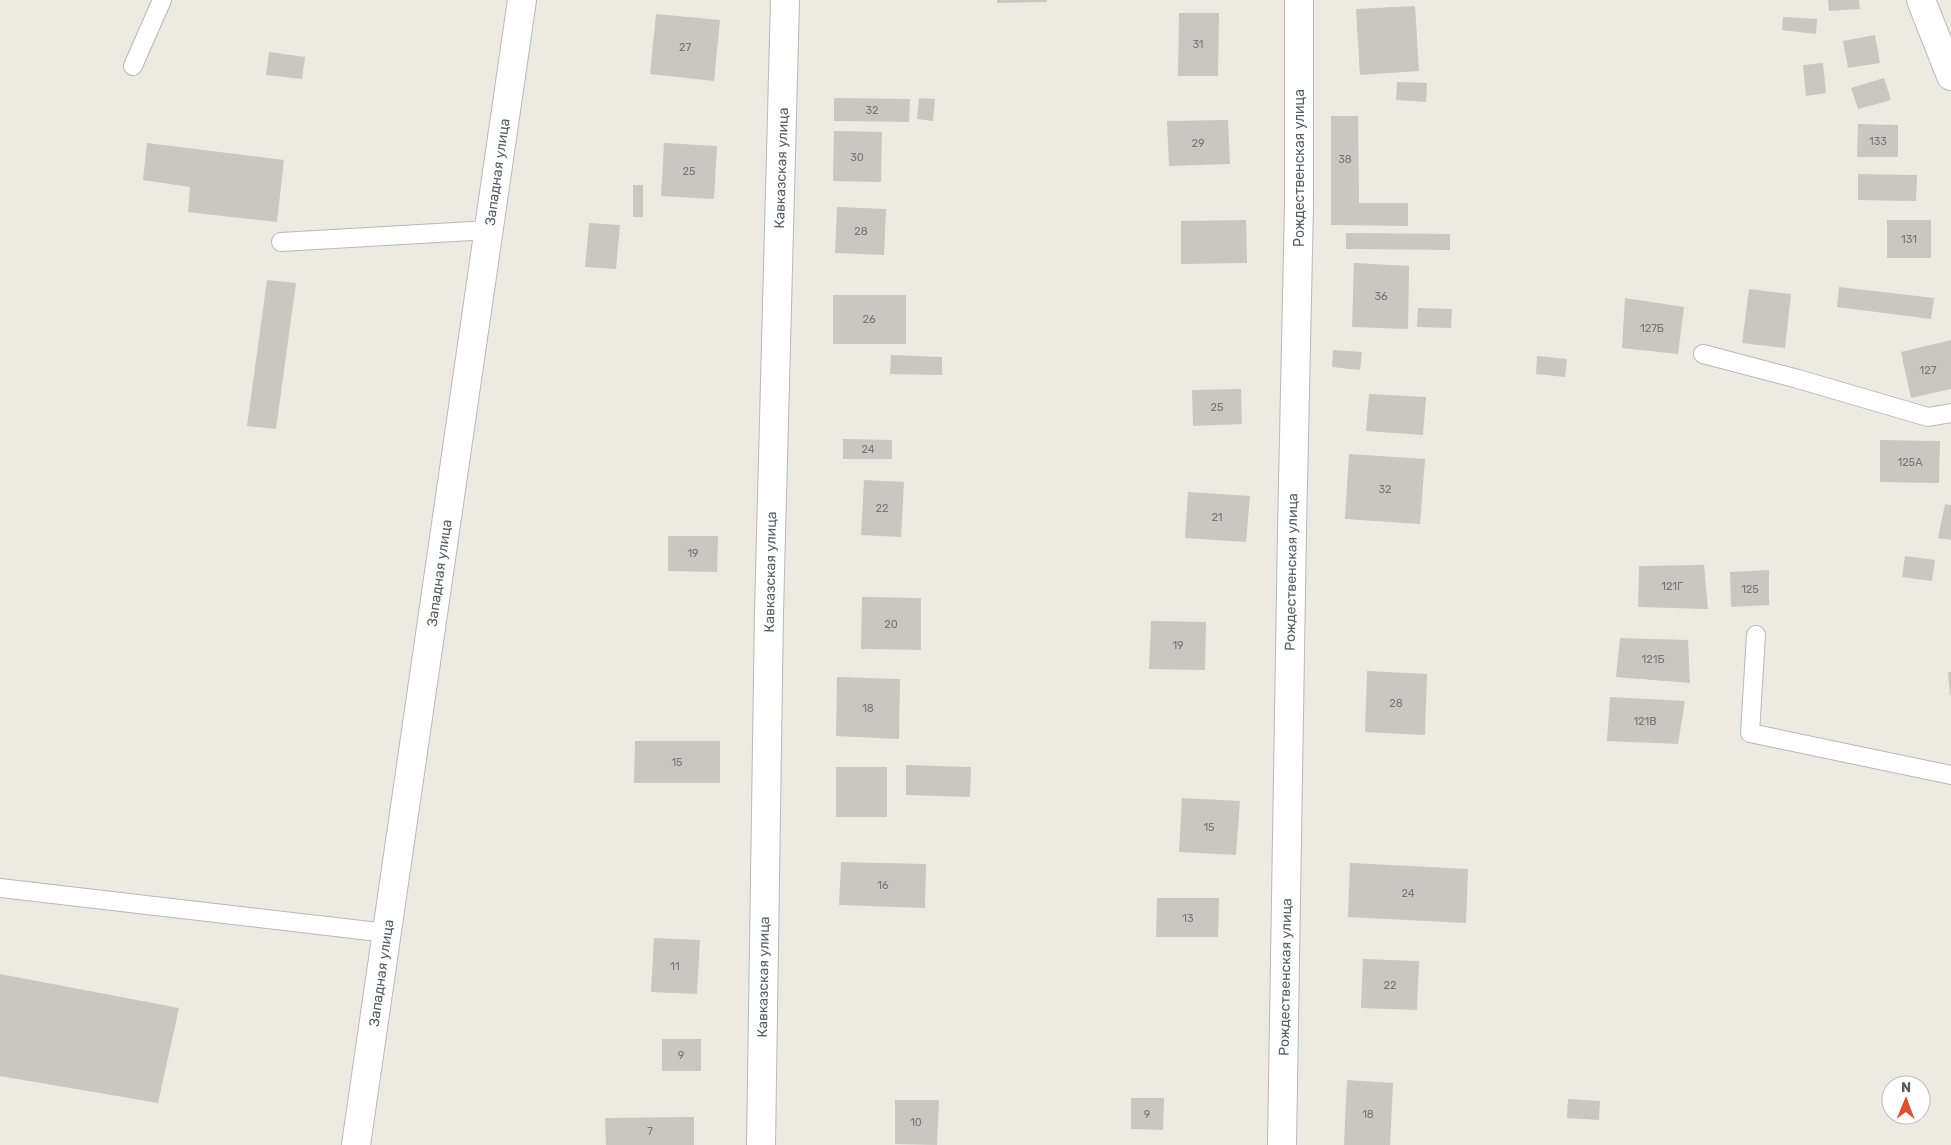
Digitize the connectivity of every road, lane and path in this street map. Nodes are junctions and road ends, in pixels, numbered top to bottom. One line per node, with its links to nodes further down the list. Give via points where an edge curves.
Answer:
1 (162, 0): 6 (lane)
2 (522, 0): 8 (street, Западная улица)
3 (785, 0): 17 (street, Кавказская улица, via 768,622)
4 (1299, 0): 18 (street, Рождественская улица, via 1299,214)
5 (1920, 0): 7 (street)
6 (133, 66)
7 (1951, 76)
8 (489, 230): 9 (lane); 15 (street, Западная улица)
9 (280, 242)
10 (1703, 354): 11 (lane, via 1928,417)
11 (1951, 413)
12 (1756, 635): 13 (lane, via 1750,733)
13 (1951, 775)
14 (0, 888): 15 (lane)
15 (387, 933): 16 (street, Западная улица)
16 (356, 1145)
17 (761, 1145)
18 (1282, 1145)

